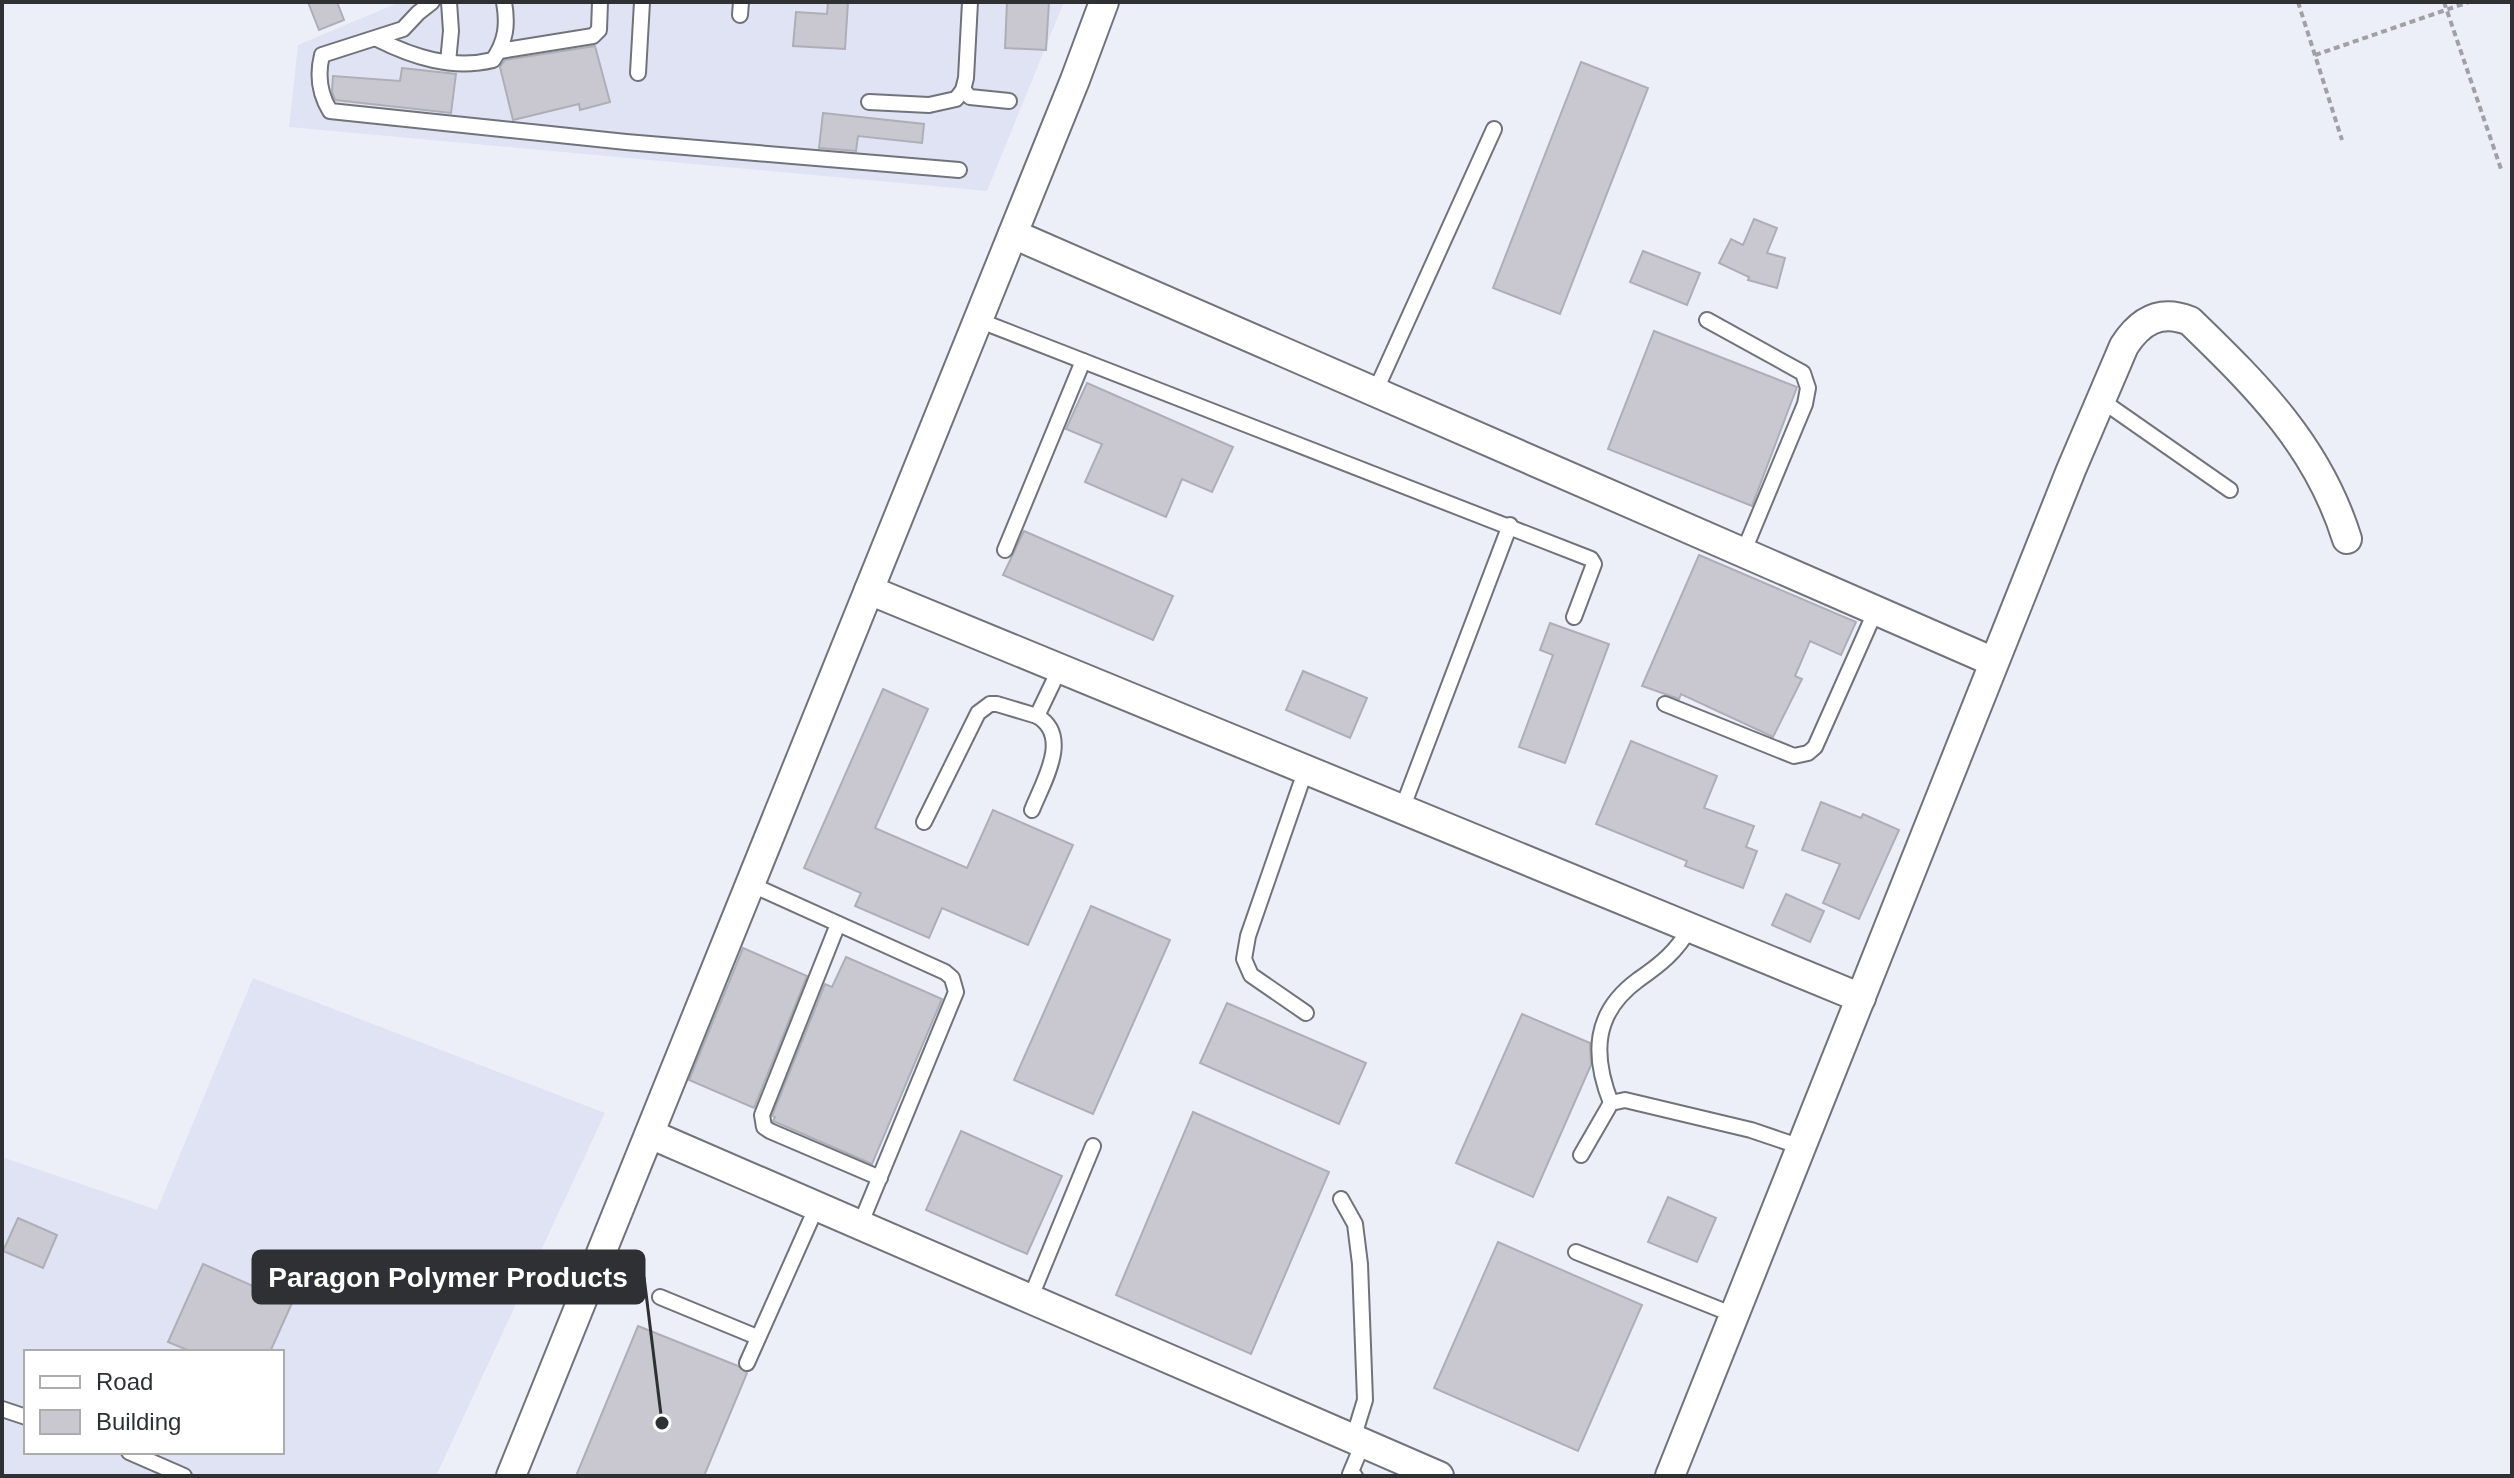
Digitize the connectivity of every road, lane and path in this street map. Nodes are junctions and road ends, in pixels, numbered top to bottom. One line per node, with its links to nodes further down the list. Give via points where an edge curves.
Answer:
1 (432, 2): 12 (lane, via 403,29)
2 (449, 2): 15 (lane)
3 (504, 2): 13 (lane, via 507,27)
4 (600, 2): 13 (lane, via 599,30 593,36)
5 (642, 2): 16 (lane)
6 (970, 2): 17 (lane)
7 (1104, 2): 24 (street)
8 (2298, 2): 14 (path)
9 (2444, 2): 11 (path)
10 (2469, 2): 11 (path)
11 (2446, 10): 14 (path); 22 (path)
12 (377, 39): 15 (lane, via 421,59); 23 (lane, via 322,55 319,85 330,111)
13 (500, 51): 15 (lane, via 493,60 471,65)
14 (2315, 55): 21 (path)
15 (448, 62)
16 (638, 73)
17 (963, 90): 18 (lane, via 970,97); 19 (lane, via 946,103)
18 (1009, 101)
19 (869, 102)
20 (1494, 129): 28 (lane)
21 (2342, 140)
22 (2501, 169)
23 (959, 170)
24 (1013, 234): 25 (street); 28 (street)
25 (978, 320): 27 (lane); 35 (street)
26 (1707, 320): 34 (lane, via 1803,373 1808,388)
27 (1083, 361): 31 (lane); 33 (lane)
28 (1375, 392): 34 (street)
29 (2101, 400): 30 (lane); 32 (street, via 2133,331 2161,315 2190,321 2284,418 2318,471); 38 (street)
30 (2230, 490)
31 (1510, 525): 37 (lane, via 1593,560); 43 (lane)
32 (2347, 539)
33 (1005, 550)
34 (1743, 553): 36 (street)
35 (869, 590): 39 (street); 46 (street)
36 (1876, 610): 38 (street); 40 (lane, via 1808,753 1794,756)
37 (1574, 617)
38 (1994, 662): 49 (street)
39 (1060, 668): 41 (lane); 42 (street)
40 (1665, 704)
41 (1037, 716): 44 (lane, via 1052,727 1055,741); 45 (lane, via 997,704 978,713)
42 (1306, 769): 43 (street); 50 (lane, via 1244,959 1251,975)
43 (1402, 809): 48 (street)
44 (1032, 810)
45 (924, 822)
46 (750, 884): 47 (lane); 52 (street)
47 (838, 924): 56 (lane, via 945,972 955,984); 56 (lane, via 762,1121 770,1131)
48 (1690, 928): 49 (street); 51 (lane, via 1679,948 1619,998 1605,1019 1599,1062)
49 (1861, 998): 54 (street)
50 (1306, 1013)
51 (1611, 1103): 54 (lane, via 1625,1100); 55 (lane)
52 (650, 1134): 58 (street); 72 (street)
53 (1093, 1146): 62 (lane)
54 (1801, 1147): 63 (street)
55 (1581, 1155)
56 (880, 1178): 59 (lane)
57 (1341, 1199): 68 (lane, via 1355,1224 1360,1264 1365,1400)
58 (817, 1206): 59 (street); 64 (lane)
59 (860, 1225): 62 (street)
60 (1576, 1252): 63 (lane)
61 (660, 1297): 64 (lane)
62 (1030, 1299): 68 (street)
63 (1734, 1315): 74 (street)
64 (757, 1337): 65 (lane)
65 (747, 1363)
66 (2, 1409): 67 (lane)
67 (24, 1416)
68 (1358, 1441): 70 (street); 73 (lane, via 1350,1474)
69 (134, 1454): 71 (lane)
70 (1423, 1473)
71 (184, 1476)
72 (511, 1476)
73 (1355, 1476)
74 (1670, 1476)

